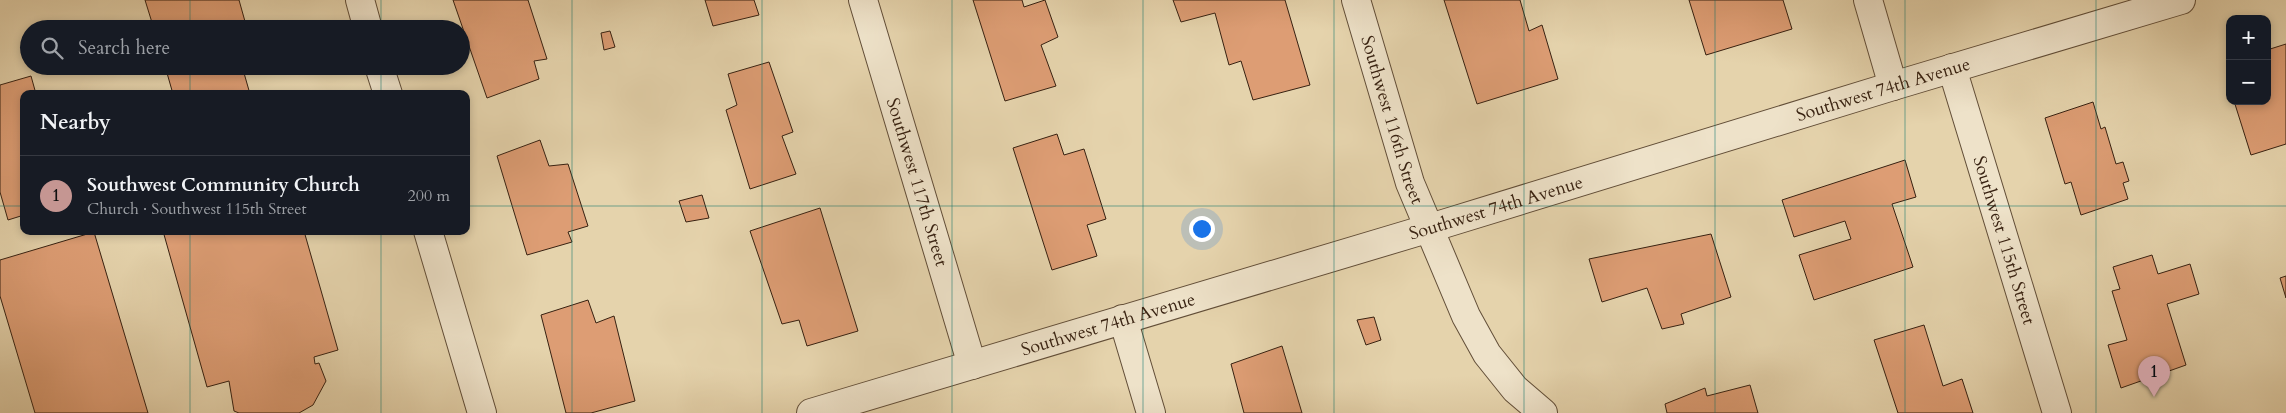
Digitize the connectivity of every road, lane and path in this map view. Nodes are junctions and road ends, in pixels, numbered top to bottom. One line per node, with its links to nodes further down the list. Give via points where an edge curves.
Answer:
1 (360, 0): 6 (street)
2 (863, 0): 14 (street, Southwest 117th Street)
3 (1356, 0): 11 (street, Southwest 116th Street, via 1410,183)
4 (1868, 0): 9 (street)
5 (2181, 0): 7 (street, Southwest 74th Avenue)
6 (366, 20)
7 (1952, 68): 9 (street, Southwest 74th Avenue); 19 (street, Southwest 115th Street)
8 (382, 75): 10 (street)
9 (1893, 86): 11 (street, Southwest 74th Avenue)
10 (387, 90)
11 (1430, 228): 13 (street, Southwest 74th Avenue); 18 (street, Southwest 116th Street, via 1466,316 1487,354 1515,389)
12 (429, 235): 15 (street)
13 (1123, 319): 14 (street, Southwest 74th Avenue); 17 (street)
14 (972, 365): 16 (street, Southwest 74th Avenue)
15 (482, 413)
16 (811, 413)
17 (1151, 413)
18 (1543, 413)
19 (2056, 413)

